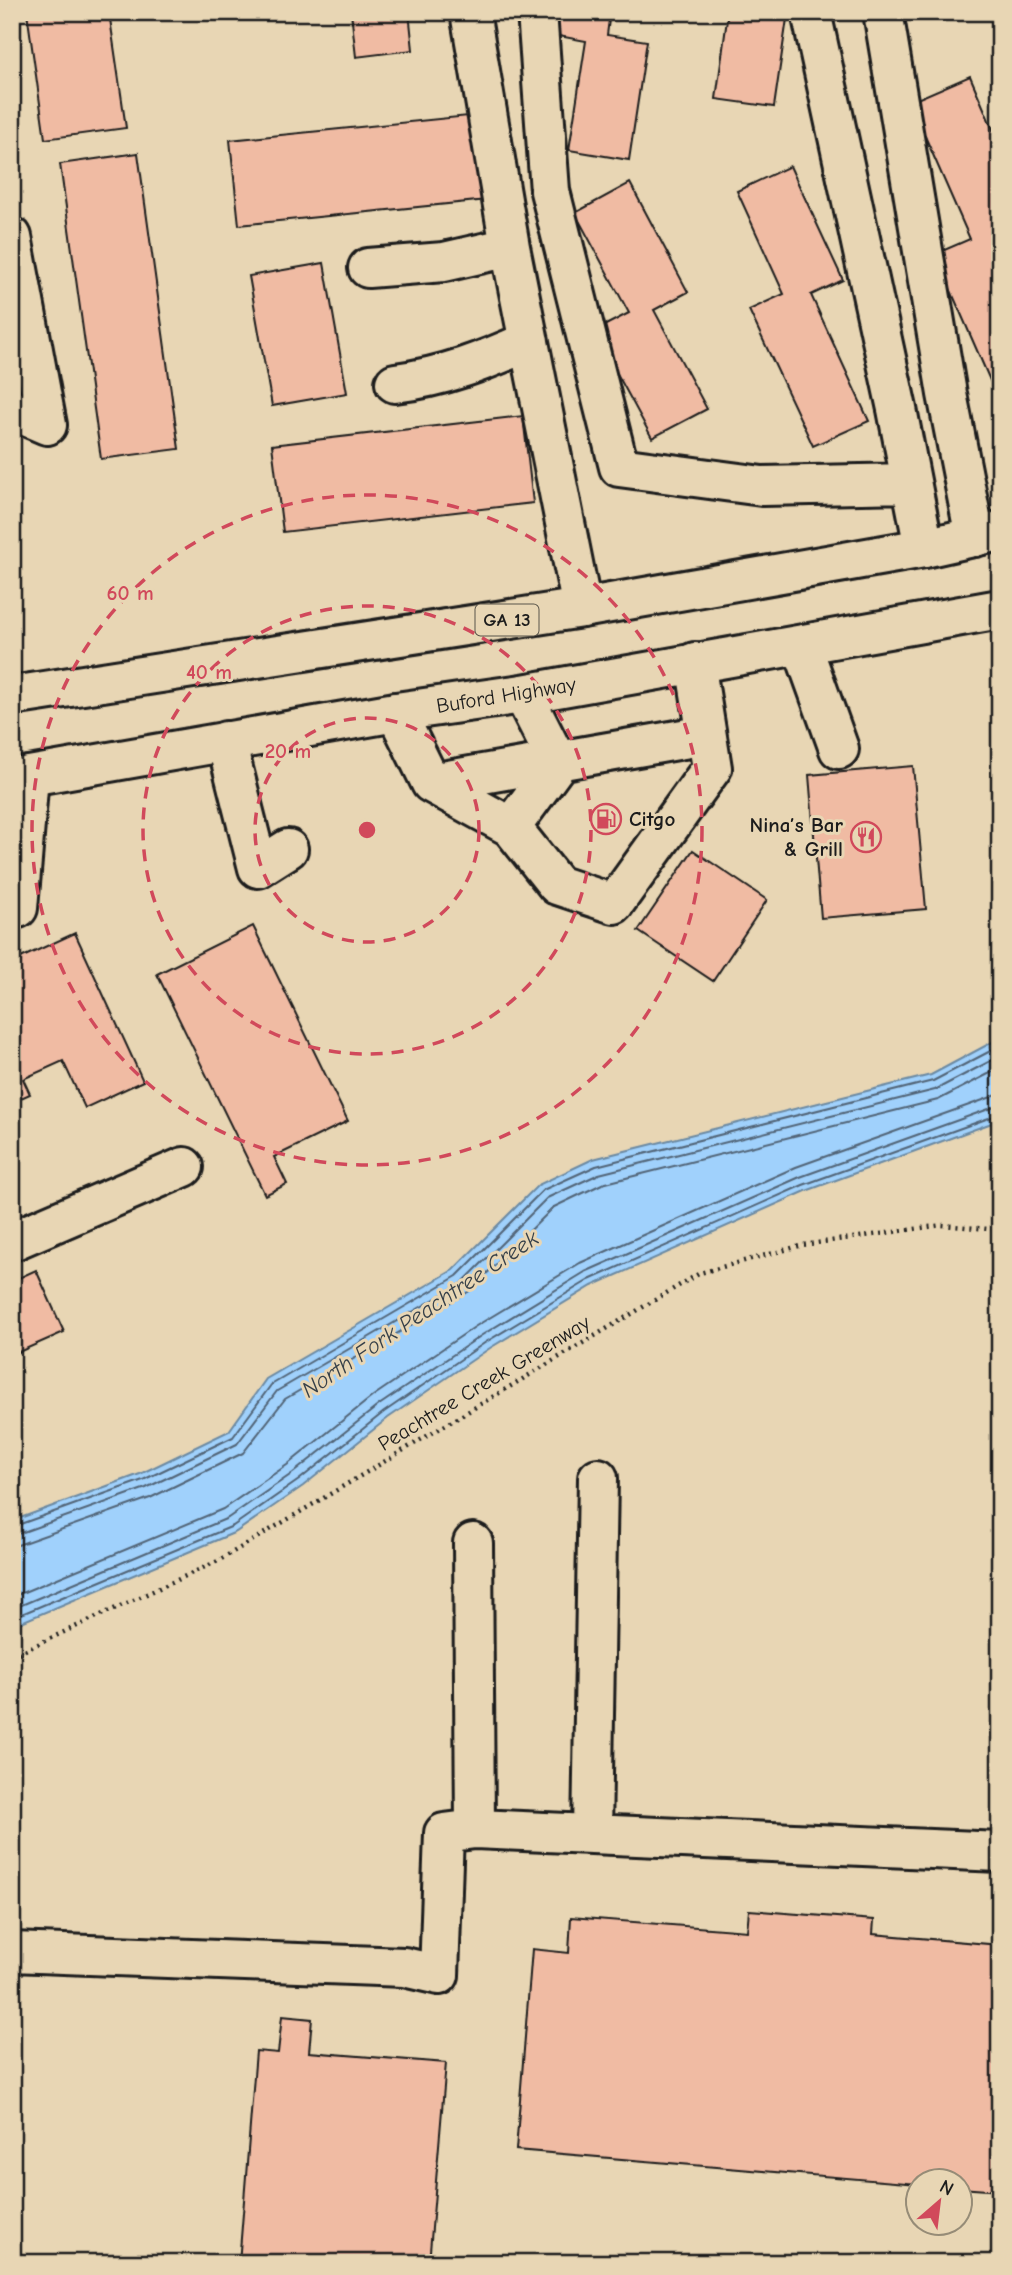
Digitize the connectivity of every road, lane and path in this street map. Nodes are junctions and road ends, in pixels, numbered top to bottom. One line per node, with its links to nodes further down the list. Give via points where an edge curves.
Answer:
1 (470, 12): 6 (main road)
2 (537, 12): 11 (main road, via 551,191 619,467 762,486)
3 (811, 12): 11 (main road)
4 (883, 12): 12 (main road, via 947,394)
5 (12, 237): 10 (main road, via 47,425)
6 (510, 247): 7 (main road, via 444,262); 8 (main road)
7 (368, 268)
8 (529, 341): 9 (main road, via 479,364); 14 (main road)
9 (395, 383)
10 (12, 410)
11 (911, 483): 13 (main road)
12 (988, 534): 13 (main road, GA 13)
13 (924, 548): 14 (main road, GA 13)
14 (582, 608): 19 (main road, GA 13)
15 (1000, 609): 16 (main road, Buford Highway)
16 (802, 646): 17 (main road, Buford Highway); 23 (main road)
17 (695, 662): 18 (main road, Buford Highway); 21 (main road)
18 (523, 694): 20 (main road, Buford Highway); 24 (main road)
19 (12, 696)
20 (396, 712): 22 (main road, Buford Highway); 26 (main road)
21 (706, 735): 24 (main road); 27 (main road, via 712,768 614,904 557,885)
22 (226, 741): 25 (main road, Buford Highway); 28 (main road, via 258,868)
23 (839, 749)
24 (558, 763): 26 (main road); 27 (main road)
25 (21, 778): 29 (main road)
26 (431, 783): 27 (main road)
27 (511, 827)
28 (288, 849)
29 (18, 908)
30 (184, 1167): 32 (main road)
31 (1000, 1230): 35 (path, Peachtree Creek Greenway, via 942,1225 803,1245 700,1273 218,1561)
32 (12, 1241)
33 (598, 1478): 37 (main road)
34 (474, 1543): 36 (main road)
35 (12, 1656)
36 (475, 1829): 37 (main road); 39 (main road, via 444,1833 439,1975 404,1967)
37 (592, 1834): 38 (main road)
38 (1000, 1852)
39 (12, 1952)

